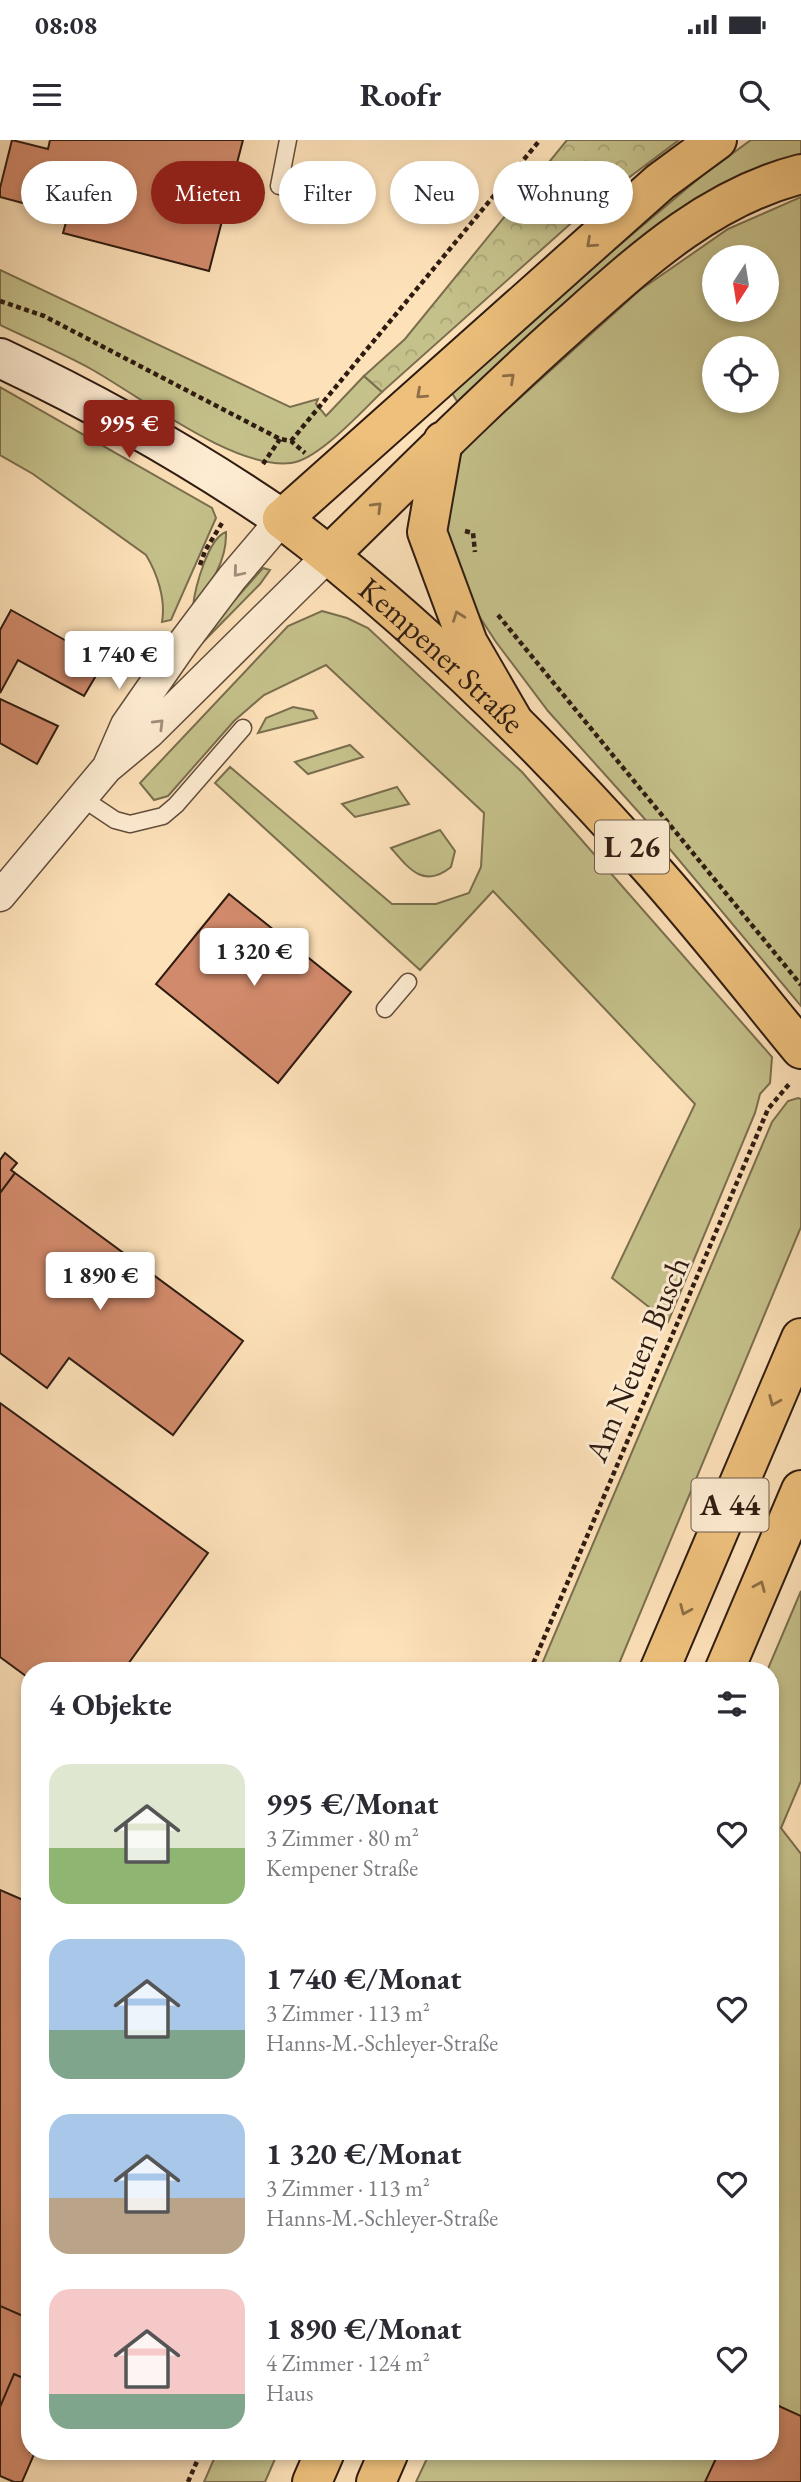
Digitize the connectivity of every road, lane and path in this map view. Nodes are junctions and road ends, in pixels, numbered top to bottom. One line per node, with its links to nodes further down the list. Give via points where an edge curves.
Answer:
1 (288, 140): 4 (lane)
2 (540, 140): 8 (path, via 292,440)
3 (717, 140): 11 (main road, one-way to 11, via 660,183)
4 (284, 161)
5 (801, 174): 9 (main road, one-way to 5, via 673,237 740,195)
6 (0, 301): 8 (path, via 44,316)
7 (0, 358): 10 (main road, Kempener Straße / L 26, via 67,389)
8 (280, 439): 10 (path)
9 (443, 442): 12 (main road); 13 (main road, one-way to 9)
10 (243, 493): 11 (main road, Kempener Straße / L 26); 15 (path, via 205,551)
11 (282, 519): 13 (main road, Kempener Straße / L 26); 19 (street, one-way to 19, via 183,643 126,725)
12 (427, 532): 14 (path, via 459,529 473,533); 17 (main road, one-way to 12, via 468,643)
13 (329, 555): 17 (main road, Kempener Straße / L 26, via 416,627); 19 (street, one-way to 13, via 149,733)
14 (476, 558)
15 (196, 575)
16 (492, 604): 23 (path)
17 (512, 719): 25 (main road, Kempener Straße / L 26, via 649,865)
18 (243, 728): 20 (lane, via 163,816 130,824 115,820)
19 (107, 768): 20 (street)
20 (82, 798): 21 (street)
21 (0, 896)
22 (408, 982): 24 (lane)
23 (801, 985)
24 (384, 1009)
25 (798, 1064): 28 (path, Am Neuen Busch, via 768,1109)
26 (801, 1338): 29 (main road, A 44, one-way to 29)
27 (801, 1490): 30 (main road, A 44, one-way to 27)
28 (534, 1662)
29 (663, 1662)
30 (728, 1662)
31 (198, 2460): 34 (path)
32 (322, 2460): 35 (main road)
33 (386, 2460): 36 (main road)
34 (188, 2482)
35 (312, 2482)
36 (376, 2482)

